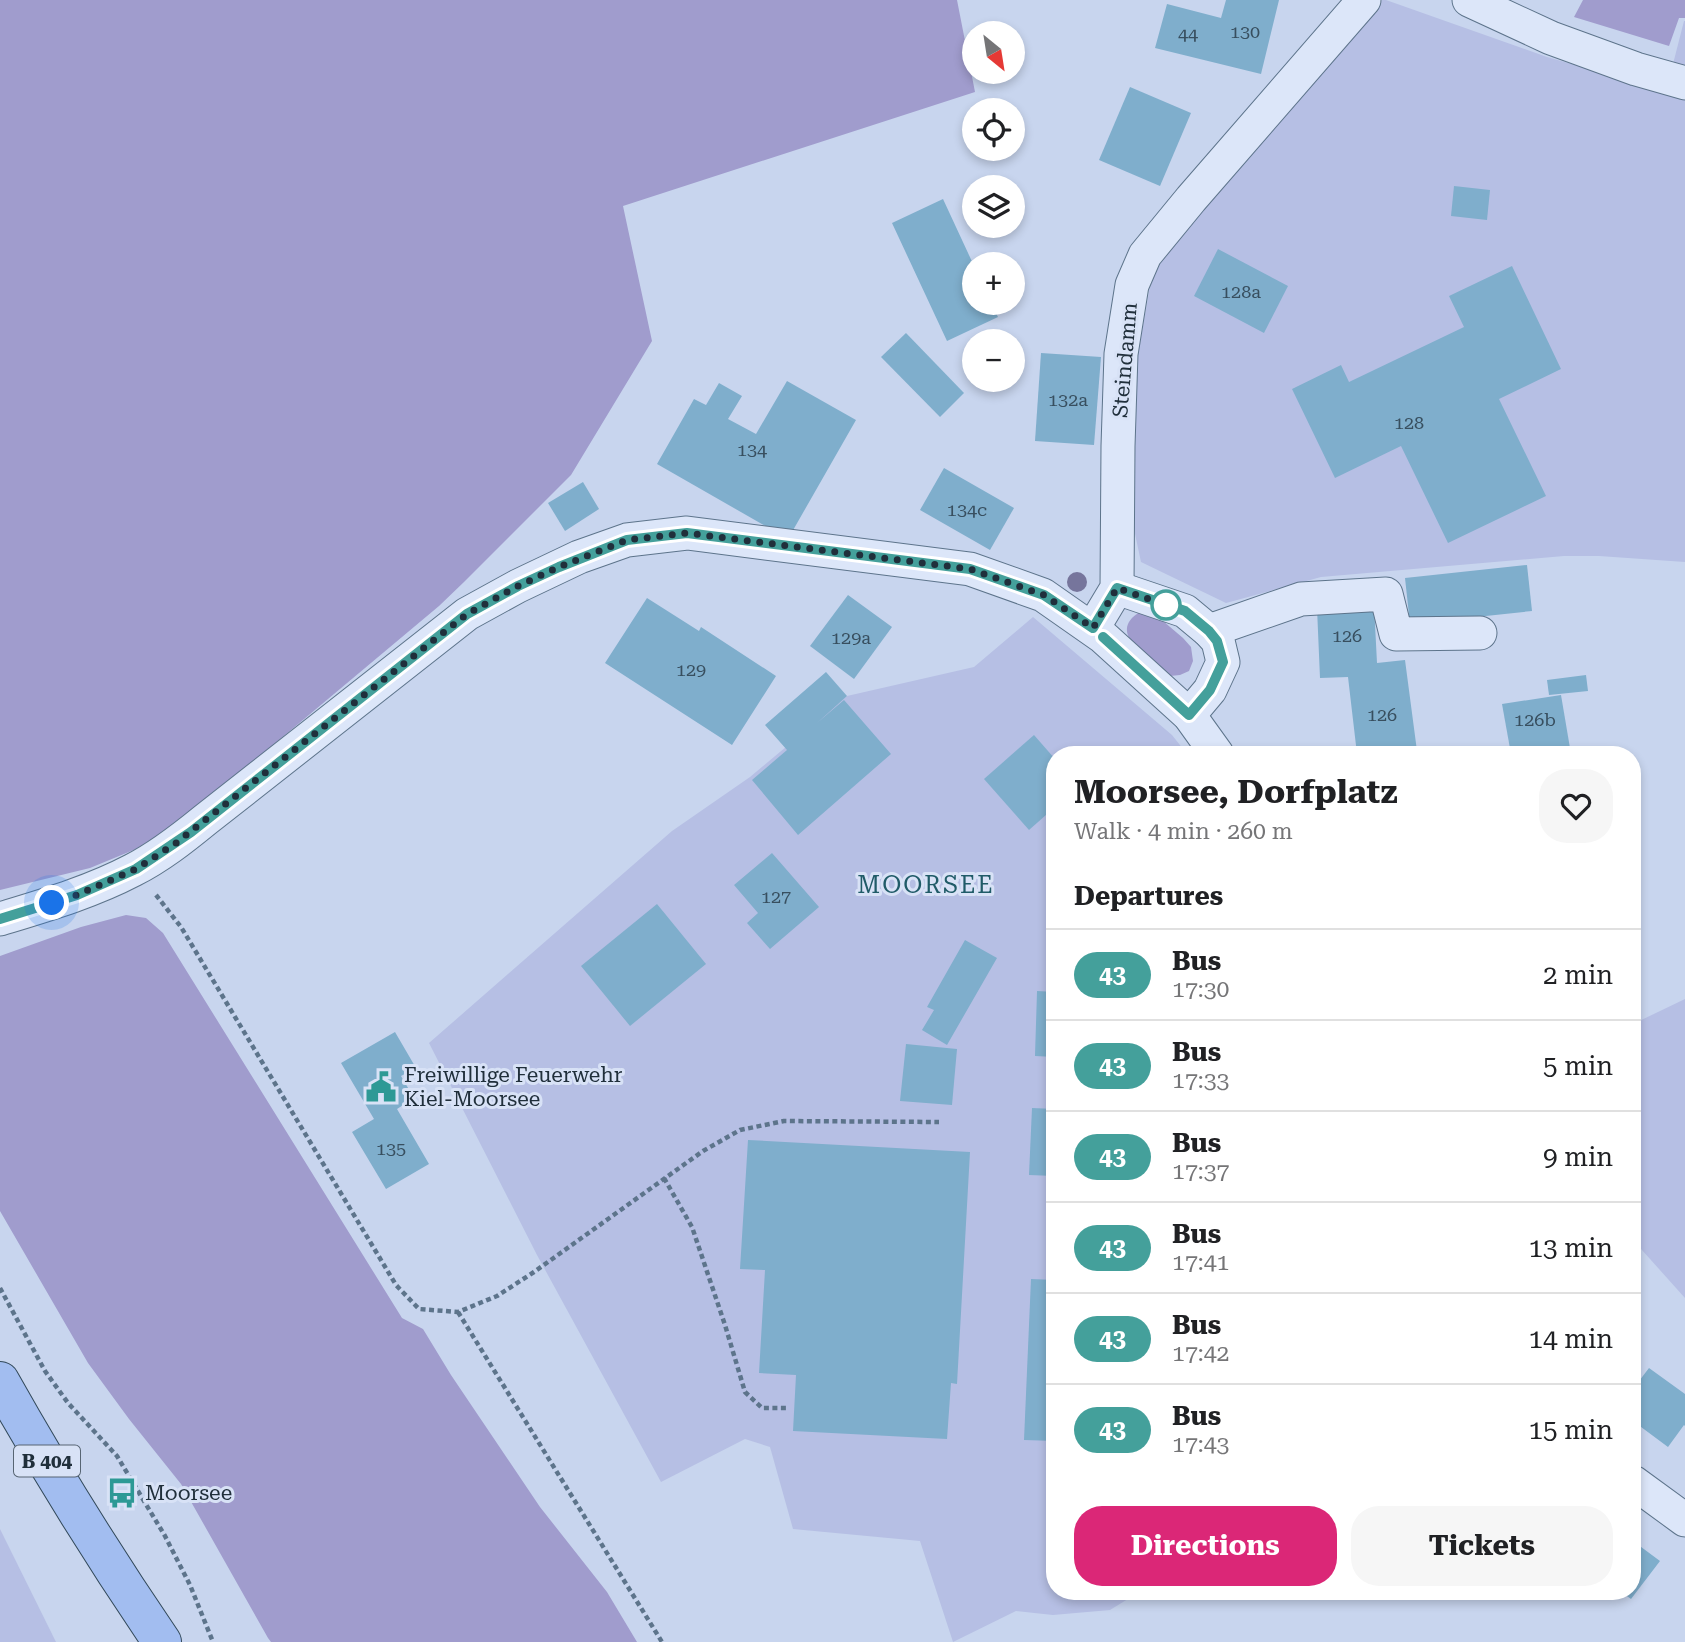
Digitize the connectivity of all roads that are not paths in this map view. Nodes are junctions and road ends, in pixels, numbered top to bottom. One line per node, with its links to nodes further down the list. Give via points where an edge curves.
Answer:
1 (1364, 0): 4 (street, Steindamm, via 1145,255 1132,285 1122,354)
2 (1469, 0): 3 (street, via 1551,38)
3 (1685, 83)
4 (1117, 588): 5 (street); 6 (street, via 1185,611)
5 (1093, 628): 8 (street); 10 (street, via 1044,595 970,569 687,533 627,540 579,557 467,614 176,843 136,869 77,895)
6 (1209, 631): 7 (street, via 1301,599 1386,594 1396,634); 8 (street, via 1223,662 1210,690)
7 (1480, 633)
8 (1189, 715): 9 (street)
9 (1211, 746)
10 (0, 919)
11 (0, 1381): 14 (main road, B 404)
12 (1641, 1488): 13 (street)
13 (1685, 1520)
14 (162, 1642)

